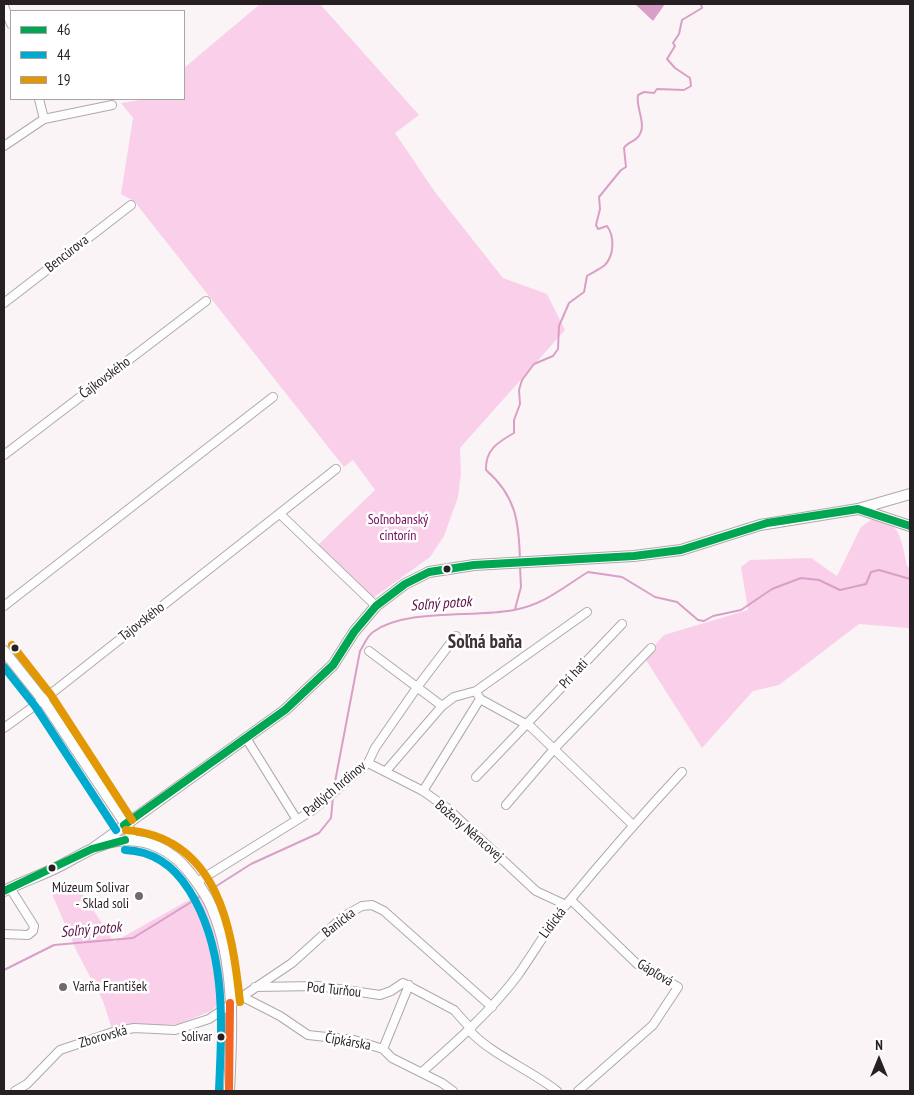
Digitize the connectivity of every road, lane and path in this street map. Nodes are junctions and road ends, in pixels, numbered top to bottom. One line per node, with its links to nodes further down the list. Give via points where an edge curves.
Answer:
1 (4, 6): 2 (street)
2 (10, 21)
3 (38, 100): 5 (street)
4 (112, 105): 5 (street)
5 (44, 119): 6 (street)
6 (4, 146)
7 (131, 205): 9 (street, Bencúrova)
8 (206, 301): 11 (street, Čajkovského)
9 (4, 303)
10 (273, 397): 17 (street)
11 (4, 455)
12 (336, 469): 15 (street, Tajovského)
13 (910, 494): 14 (street)
14 (858, 509): 16 (street); 18 (street, via 760,525 681,550 437,570 404,584)
15 (280, 514): 18 (street); 27 (street, Tajovského)
16 (910, 526)
17 (4, 606)
18 (376, 606): 32 (street, via 333,665 285,710)
19 (587, 612): 26 (street)
20 (622, 624): 30 (street, Pri hati)
21 (456, 636): 25 (street, Padlých hrdinov)
22 (651, 648): 33 (street)
23 (4, 651): 27 (street)
24 (369, 651): 25 (street)
25 (418, 686): 29 (street); 34 (street, Padlých hrdinov)
26 (476, 691): 28 (street); 29 (street, via 454,697)
27 (42, 700): 31 (street, Tajovského); 41 (street)
28 (480, 700): 30 (street); 38 (street)
29 (442, 706): 35 (street)
30 (526, 725): 33 (street); 37 (street, Pri hati)
31 (4, 728)
32 (246, 738): 40 (street); 41 (street)
33 (554, 749): 39 (street); 42 (street)
34 (368, 763): 35 (street, Boženy Němcovej); 40 (street, Padlých hrdinov, via 331,796)
35 (386, 771): 38 (street, Boženy Němcovej)
36 (682, 772): 42 (street, Lidická)
37 (476, 776)
38 (423, 791): 47 (street, Boženy Němcovej, via 447,808 536,891)
39 (506, 805)
40 (297, 820): 45 (street, Padlých hrdinov)
41 (124, 825): 43 (street); 44 (street)
42 (633, 825): 47 (street, Lidická)
43 (129, 840): 44 (street); 45 (street, via 166,850 177,858)
44 (92, 849): 46 (street)
45 (199, 885): 52 (street, via 211,905 223,943)
46 (7, 889): 48 (street, via 34,926 31,934)
47 (568, 903): 53 (street, Lidická); 61 (street, Gápľová, via 637,964 678,986 653,1025)
48 (4, 934)
49 (409, 985): 50 (street, Pod Turňou, via 403,983 380,995 318,986); 54 (street, via 454,1010); 55 (street)
50 (255, 986): 51 (street, Banícka); 53 (street, Banícka, via 292,963 344,916 362,906 372,905 384,911)
51 (241, 996): 52 (street, Banícka); 55 (street, Čipkárska, via 308,1035 354,1040)
52 (230, 1004): 57 (street, Zborovská, via 209,1019 175,1030 134,1028 60,1050 27,1084); 58 (street)
53 (492, 1006): 54 (street, Lidická)
54 (470, 1030): 56 (street, Lidická); 60 (street, via 476,1038)
55 (383, 1049): 56 (street, Čipkárska, via 406,1067)
56 (422, 1072): 59 (street, Čipkárska)
57 (15, 1091)
58 (228, 1091)
59 (451, 1091)
60 (557, 1091)
61 (578, 1091)

